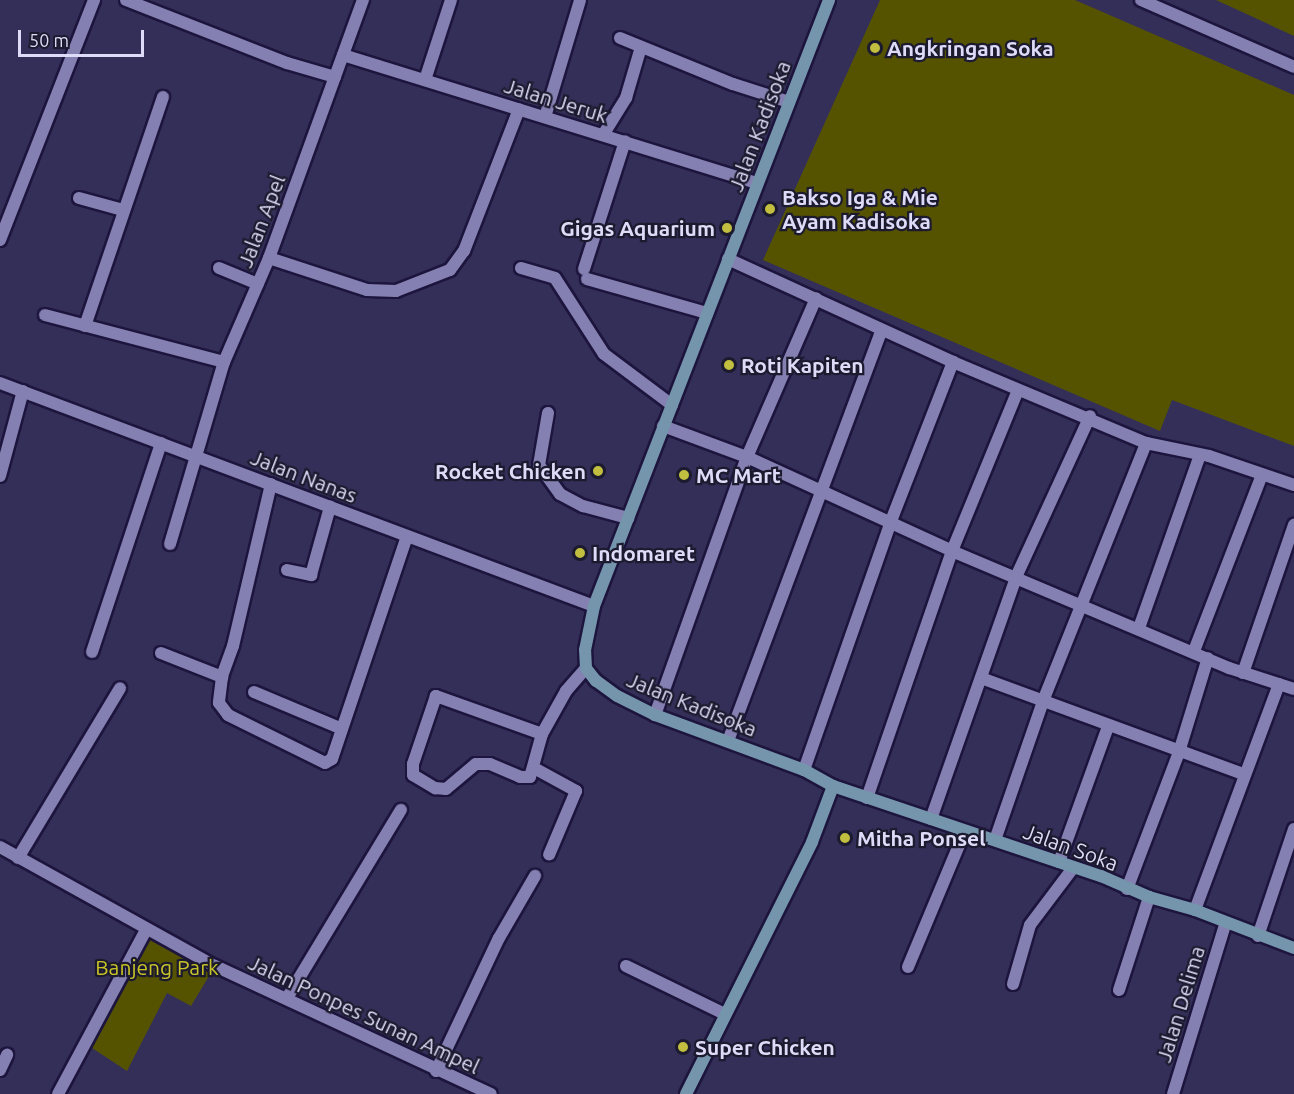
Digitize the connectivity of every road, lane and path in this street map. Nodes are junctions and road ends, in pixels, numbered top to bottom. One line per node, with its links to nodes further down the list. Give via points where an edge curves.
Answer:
1 (94, 0): 23 (street)
2 (126, 0): 12 (street, via 287,63)
3 (363, 0): 10 (street, Jalan Apel)
4 (451, 0): 13 (street)
5 (580, 0): 17 (street)
6 (829, 0): 15 (street, Jalan Kadisoka)
7 (1141, 0): 11 (street)
8 (620, 38): 9 (street)
9 (641, 47): 15 (street); 18 (street, via 626,98)
10 (343, 55): 12 (street, Jalan Apel); 13 (street, Jalan Jeruk)
11 (1294, 68)
12 (335, 77): 24 (street, Jalan Apel)
13 (425, 80): 16 (street, Jalan Jeruk)
14 (163, 97): 22 (street)
15 (789, 102): 20 (street, Jalan Kadisoka)
16 (519, 109): 17 (street, Jalan Jeruk); 24 (street, via 464,251 450,270 396,291 367,290)
17 (545, 117): 18 (street, Jalan Jeruk)
18 (603, 135): 19 (street, Jalan Jeruk)
19 (625, 141): 20 (street, Jalan Jeruk); 30 (street, via 585,274)
20 (757, 183): 25 (street, Jalan Kadisoka)
21 (80, 198): 22 (street)
22 (123, 210): 32 (street)
23 (0, 240)
24 (269, 258): 28 (street, Jalan Apel)
25 (728, 259): 29 (street); 30 (street, Jalan Kadisoka)
26 (219, 268): 28 (street)
27 (521, 268): 39 (street, via 555,278 604,354)
28 (258, 284): 34 (street, Jalan Apel)
29 (816, 298): 33 (street); 47 (street)
30 (708, 313): 39 (street, Jalan Kadisoka)
31 (45, 315): 32 (street)
32 (85, 326): 34 (street)
33 (882, 330): 35 (street); 52 (street)
34 (224, 362): 46 (street, Jalan Apel)
35 (952, 362): 37 (street); 55 (street)
36 (0, 382): 38 (street, Jalan Nanas)
37 (1018, 390): 41 (street); 59 (street)
38 (23, 391): 43 (street, Jalan Nanas); 49 (street)
39 (672, 405): 42 (street, Jalan Kadisoka)
40 (548, 413): 54 (street, via 539,465 560,494 584,506)
41 (1090, 416): 44 (street); 61 (street)
42 (663, 426): 47 (street); 54 (street, Jalan Kadisoka)
43 (160, 443): 46 (street, Jalan Nanas); 66 (street)
44 (1146, 443): 45 (street); 62 (street)
45 (1200, 455): 48 (street); 64 (street)
46 (196, 456): 50 (street, Jalan Nanas); 58 (street, Jalan Apel)
47 (747, 457): 52 (street); 78 (street)
48 (1262, 475): 51 (street); 65 (street)
49 (0, 476)
50 (271, 484): 53 (street, Jalan Nanas); 71 (street, via 233,646)
51 (1294, 485)
52 (820, 490): 55 (street); 82 (street)
53 (330, 507): 57 (street, Jalan Nanas); 60 (street, via 311,575)
54 (628, 518): 63 (street, Jalan Kadisoka)
55 (891, 521): 59 (street); 85 (street)
56 (1294, 525): 70 (street)
57 (407, 536): 63 (street, Jalan Nanas); 80 (street)
58 (170, 544)
59 (952, 551): 61 (street); 88 (street)
60 (287, 570)
61 (1016, 577): 62 (street); 72 (street)
62 (1081, 602): 64 (street); 77 (street)
63 (594, 606): 69 (street, Jalan Kadisoka, via 585,650)
64 (1139, 628): 65 (street)
65 (1194, 651): 68 (street)
66 (92, 652)
67 (161, 652): 71 (street)
68 (1208, 658): 70 (street); 83 (street)
69 (586, 668): 78 (street, Jalan Kadisoka, via 596,681); 81 (street, via 566,691)
70 (1243, 674): 73 (street)
71 (222, 677): 80 (street, via 222,710 325,763 332,759)
72 (981, 678): 77 (street); 90 (street)
73 (1280, 684): 75 (street); 86 (street)
74 (120, 688): 96 (street)
75 (1294, 689)
76 (254, 692): 80 (street)
77 (1043, 701): 79 (street); 93 (street)
78 (655, 715): 82 (street, Jalan Kadisoka)
79 (1108, 727): 83 (street); 97 (street)
80 (342, 729)
81 (542, 734): 84 (street); 84 (street, via 436,696 413,764 413,775 435,788 446,789 476,764 490,764 523,778 531,776)
82 (728, 741): 85 (street, Jalan Kadisoka)
83 (1179, 752): 86 (street); 100 (street)
84 (534, 768): 95 (street, via 576,790)
85 (804, 770): 87 (street, Jalan Kadisoka)
86 (1244, 774): 102 (street)
87 (833, 786): 88 (street, Jalan Soka); 112 (street, via 812,842)
88 (867, 798): 90 (street, Jalan Soka)
89 (401, 810): 111 (street)
90 (931, 819): 92 (street, Jalan Soka)
91 (1294, 829): 105 (street)
92 (965, 831): 93 (street, Jalan Soka); 108 (street)
93 (995, 840): 97 (street, Jalan Soka)
94 (0, 848): 96 (street, Jalan Ponpes Sunan Ampel)
95 (549, 855)
96 (18, 858): 104 (street, Jalan Ponpes Sunan Ampel)
97 (1059, 862): 98 (street, Jalan Soka)
98 (1073, 868): 100 (street, Jalan Soka); 109 (street, via 1030,925)
99 (535, 876): 115 (street, via 499,938)
100 (1127, 889): 101 (street, Jalan Soka)
101 (1149, 897): 102 (street, Jalan Soka); 110 (street)
102 (1194, 910): 103 (street, Jalan Soka)
103 (1225, 925): 105 (street, Jalan Soka); 119 (street, Jalan Delima)
104 (146, 930): 111 (street, Jalan Ponpes Sunan Ampel); 116 (street)
105 (1258, 936): 106 (street, Jalan Soka)
106 (1294, 948)
107 (626, 966): 112 (street)
108 (908, 967)
109 (1013, 984)
110 (1119, 990)
111 (287, 998): 115 (street, Jalan Ponpes Sunan Ampel)
112 (725, 1014): 118 (street)
113 (7, 1056): 114 (street)
114 (0, 1070)
115 (436, 1071): 117 (street, Jalan Ponpes Sunan Ampel)
116 (58, 1094)
117 (491, 1094)
118 (686, 1094)
119 (1173, 1094)

